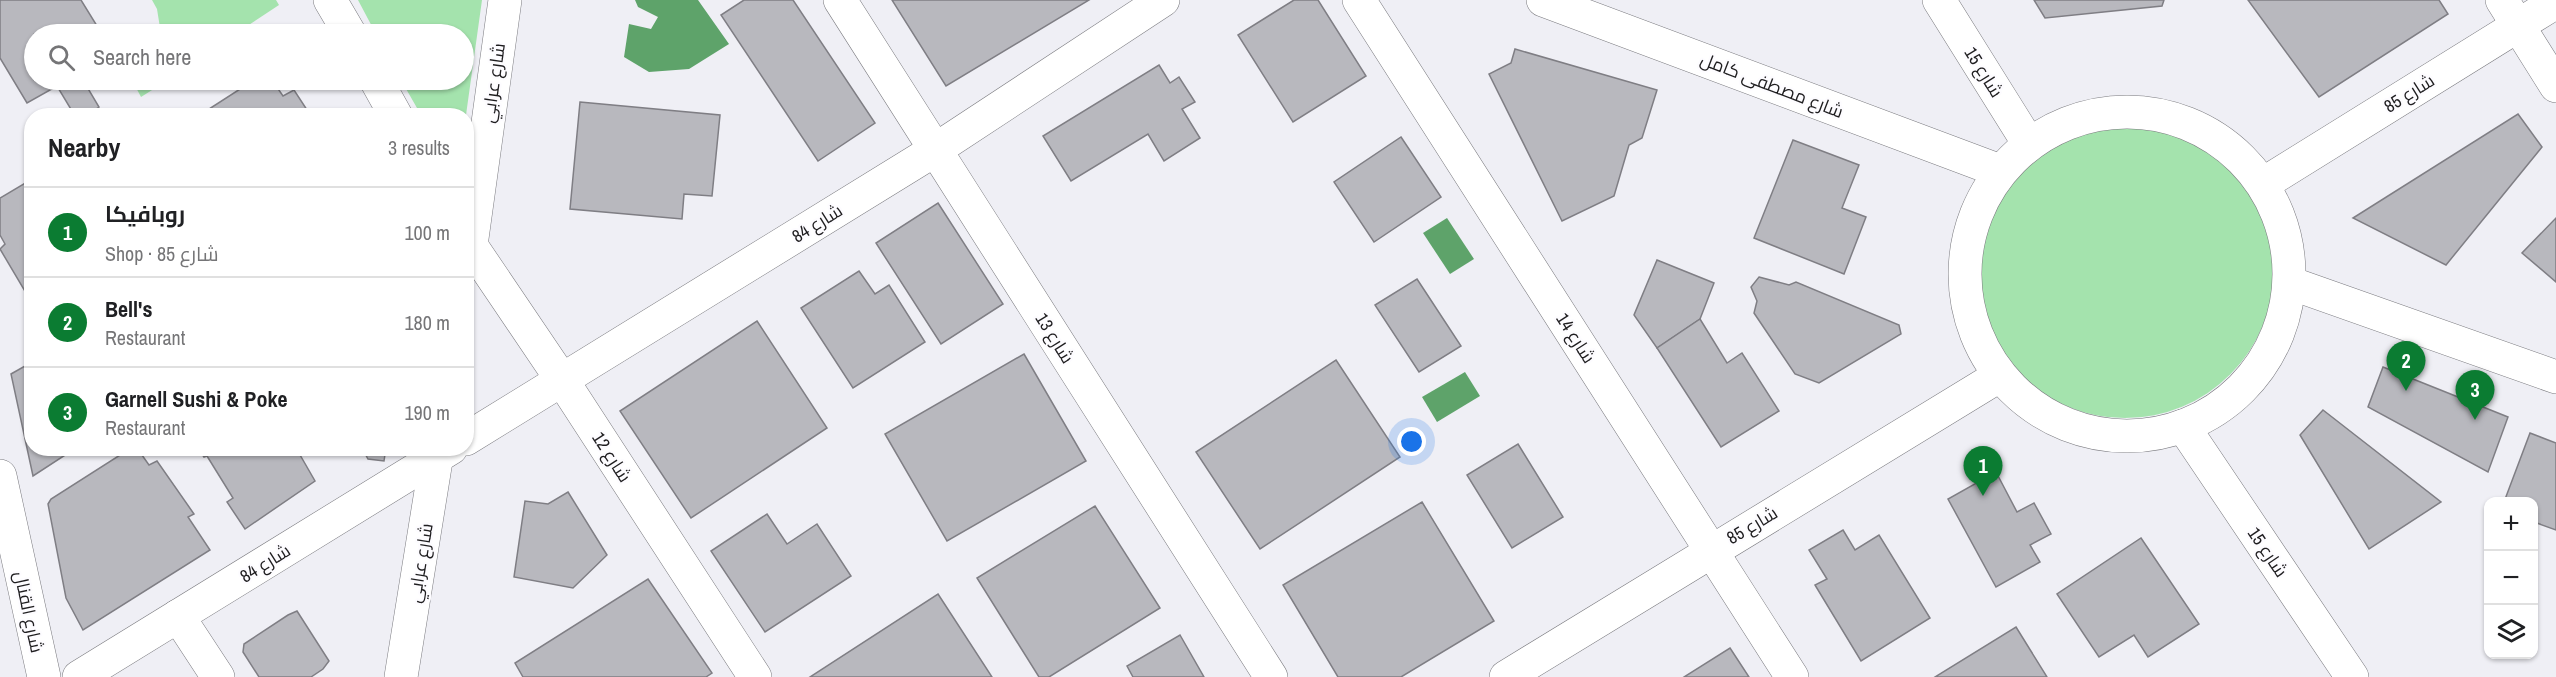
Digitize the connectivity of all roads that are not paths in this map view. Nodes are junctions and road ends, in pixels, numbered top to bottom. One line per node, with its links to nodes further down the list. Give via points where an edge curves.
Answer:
1 (330, 0): 10 (street)
2 (505, 0): 18 (street, شارع عرابي)
3 (840, 0): 15 (street, شارع 13)
4 (1163, 0): 15 (street, شارع 84)
5 (1359, 0): 29 (street, شارع 14)
6 (1543, 0): 16 (street, شارع مصطفى كامل)
7 (1939, 0): 14 (street, شارع 15)
8 (2556, 2): 9 (street, شارع 85)
9 (2510, 13): 11 (street); 17 (street, شارع 85)
10 (344, 24)
11 (2556, 86)
12 (382, 90): 13 (street)
13 (392, 108)
14 (2029, 144): 16 (street); 17 (street, via 2054,128 2082,118 2110,112 2140,112 2197,127 2229,149)
15 (935, 150): 23 (street, شارع 84); 36 (street, شارع 13)
16 (2000, 171): 21 (street, via 1977,209 1965,251 1964,295 1976,338)
17 (2263, 184): 20 (street, via 2285,237)
18 (474, 211)
19 (474, 260): 23 (street, شارع 12)
20 (2290, 283): 22 (street); 24 (street, via 2280,329 2258,370 2225,404)
21 (1999, 376): 24 (street, via 2023,400 2051,418 2083,431 2117,437 2151,435); 29 (street, شارع 85)
22 (2556, 377)
23 (562, 380): 25 (street, شارع 84); 35 (street, شارع 12)
24 (2183, 426): 39 (street, شارع 15)
25 (474, 434)
26 (434, 456): 30 (street, شارع 84)
27 (441, 456): 34 (street, شارع عرابي)
28 (0, 476): 31 (street, شارع القنال)
29 (1711, 550): 37 (street, شارع 85); 38 (street, شارع 14)
30 (178, 616): 32 (street, شارع 84); 33 (street)
31 (44, 677)
32 (79, 677)
33 (218, 677)
34 (401, 677)
35 (755, 677)
36 (1271, 677)
37 (1506, 677)
38 (1792, 677)
39 (2352, 677)

